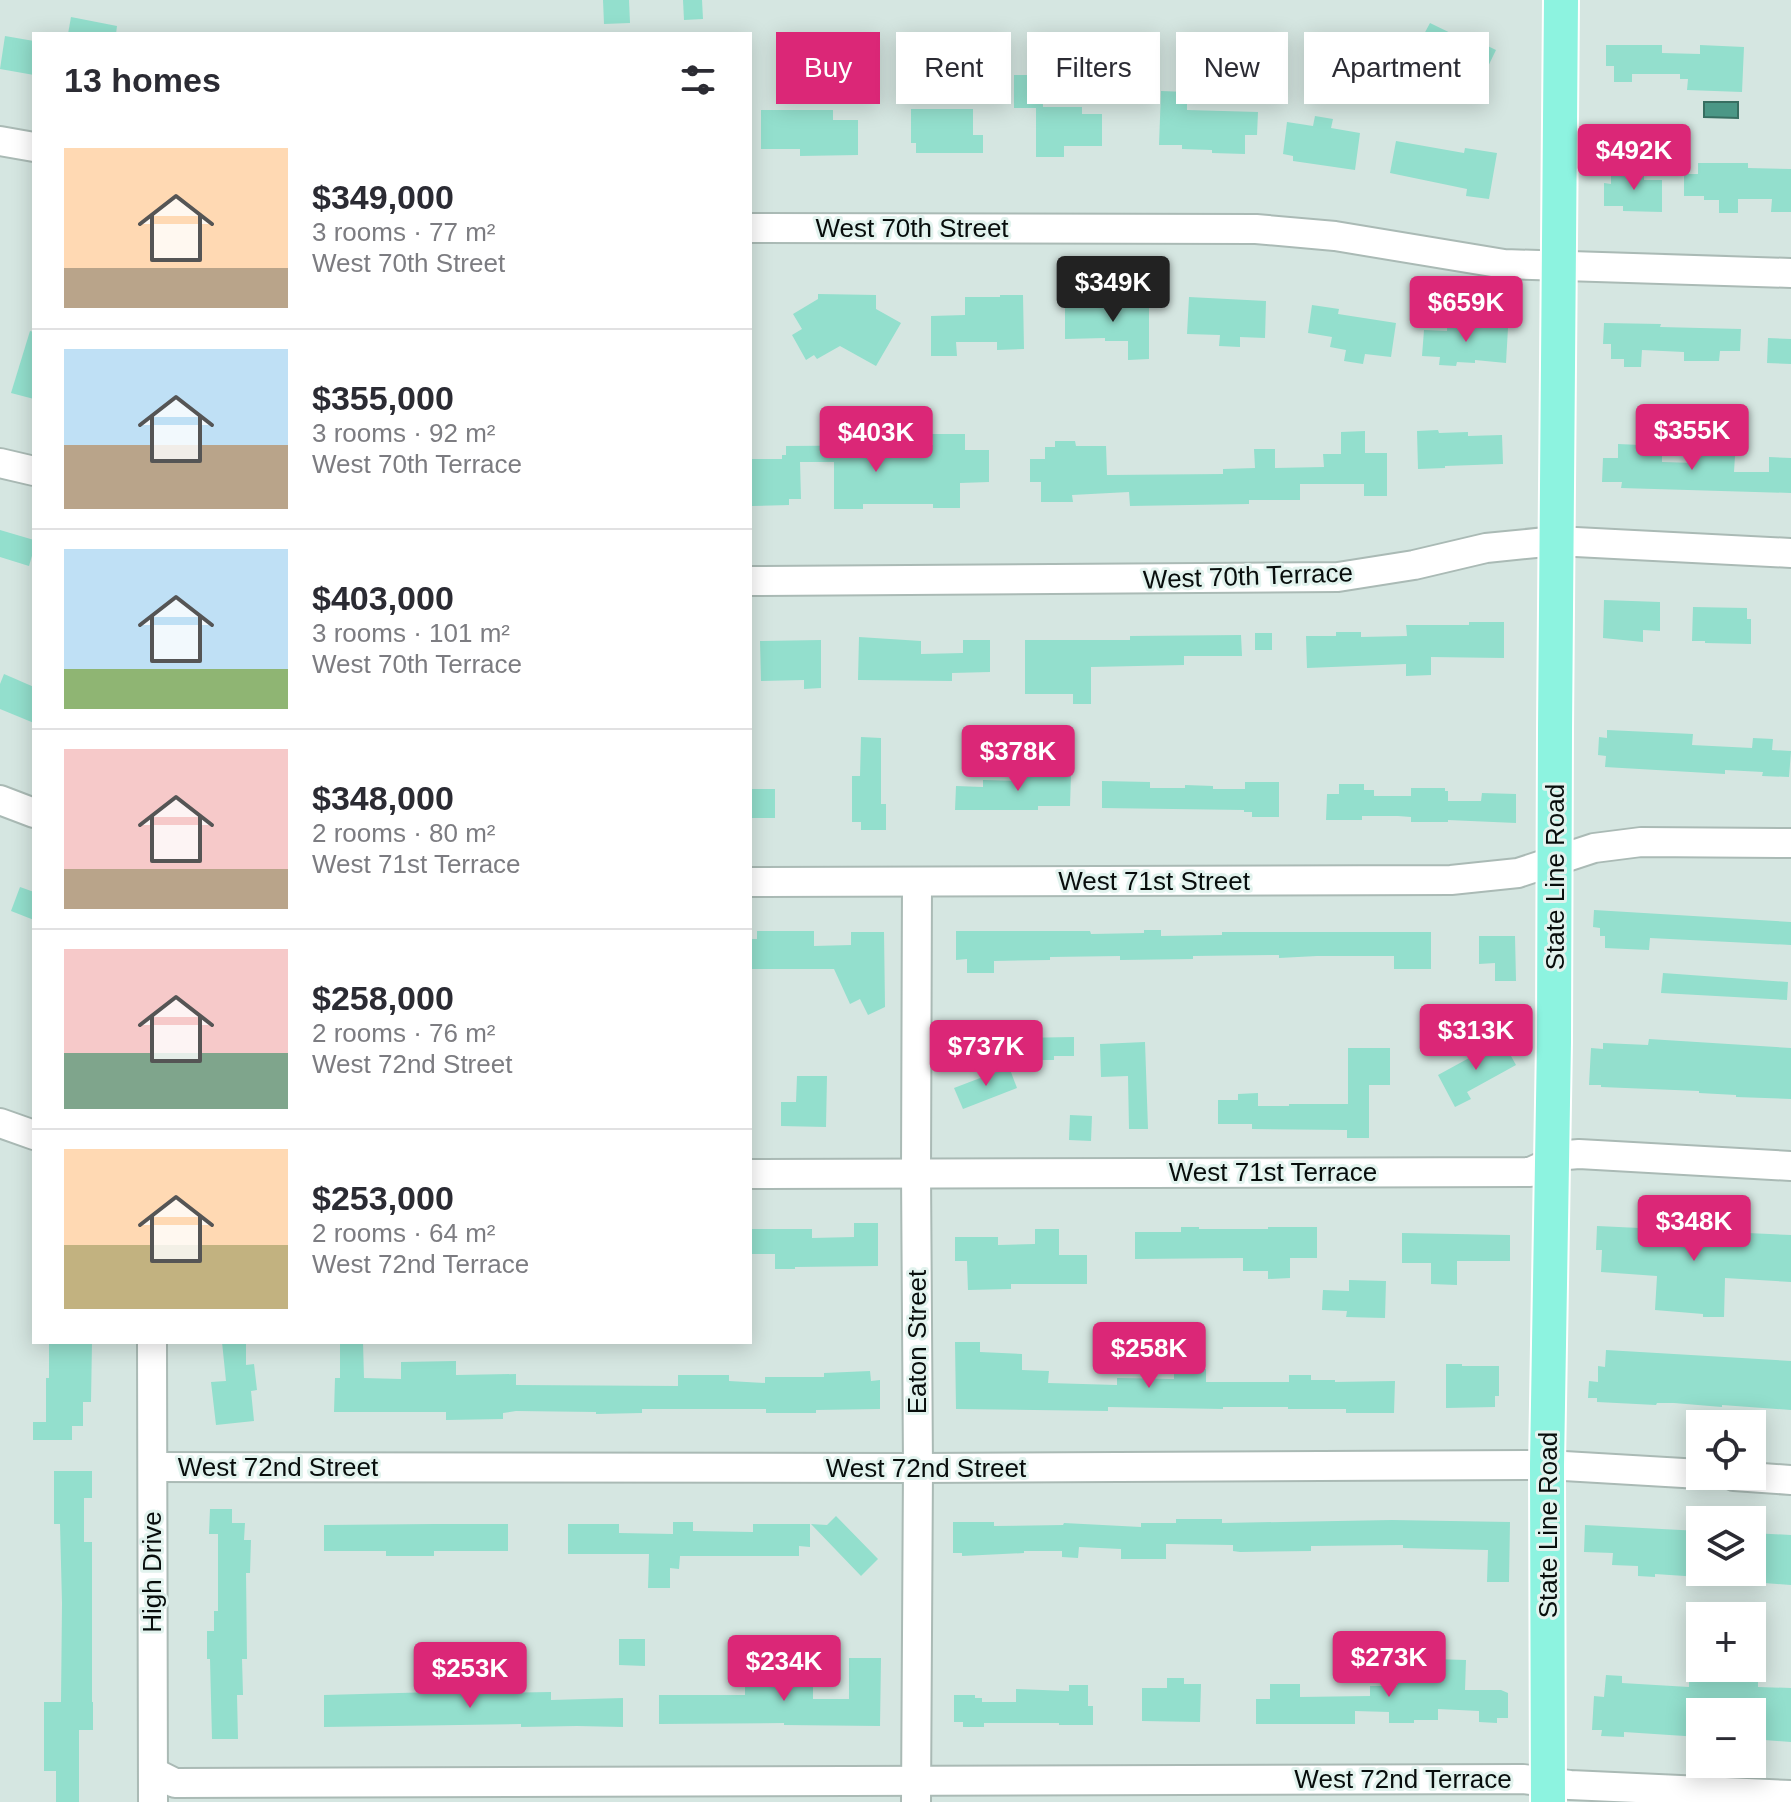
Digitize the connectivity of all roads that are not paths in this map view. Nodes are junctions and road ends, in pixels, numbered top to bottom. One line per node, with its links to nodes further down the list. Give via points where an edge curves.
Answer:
1 (1561, 0): 5 (main road, State Line Road)
2 (0, 141): 3 (street)
3 (32, 147)
4 (752, 228): 5 (street, West 70th Street, via 1256,229 1335,236 1504,264)
5 (1559, 266): 6 (street, West 70th Street); 9 (main road, State Line Road)
6 (1791, 273)
7 (0, 463): 8 (street)
8 (32, 471)
9 (1556, 541): 10 (street, West 70th Terrace); 11 (street, West 70th Terrace, via 1486,548 1338,577); 15 (main road, State Line Road)
10 (1791, 553)
11 (752, 581)
12 (0, 800): 13 (street)
13 (32, 812)
14 (1791, 843): 15 (street, West 71st Street, via 1641,842 1594,848)
15 (1555, 861): 17 (street, West 71st Street, via 1518,873 1451,880); 20 (main road, State Line Road)
16 (752, 882): 17 (street, West 71st Street)
17 (917, 883): 22 (street, Eaton Street)
18 (0, 1123): 19 (street)
19 (32, 1134)
20 (1553, 1162): 21 (street, West 71st Terrace, via 1579,1154); 22 (street, West 71st Terrace, via 1530,1172); 25 (main road, State Line Road)
21 (1791, 1166)
22 (916, 1173): 23 (street, West 71st Terrace); 27 (street, Eaton Street)
23 (752, 1174)
24 (152, 1344): 26 (street, High Drive)
25 (1547, 1465): 27 (street, West 72nd Street); 28 (street, West 72nd Street); 33 (main road, State Line Road)
26 (153, 1467): 27 (street, West 72nd Street); 31 (street, High Drive)
27 (918, 1468): 32 (street, Eaton Street)
28 (1686, 1473)
29 (1766, 1478): 30 (street)
30 (1791, 1480)
31 (153, 1772): 32 (street, West 72nd Terrace, via 175,1783); 35 (street, High Drive)
32 (916, 1792): 33 (street, West 72nd Terrace, via 1523,1779)
33 (1548, 1792): 34 (street, West 72nd Terrace, via 1570,1785)
34 (1791, 1795)
35 (153, 1802)

